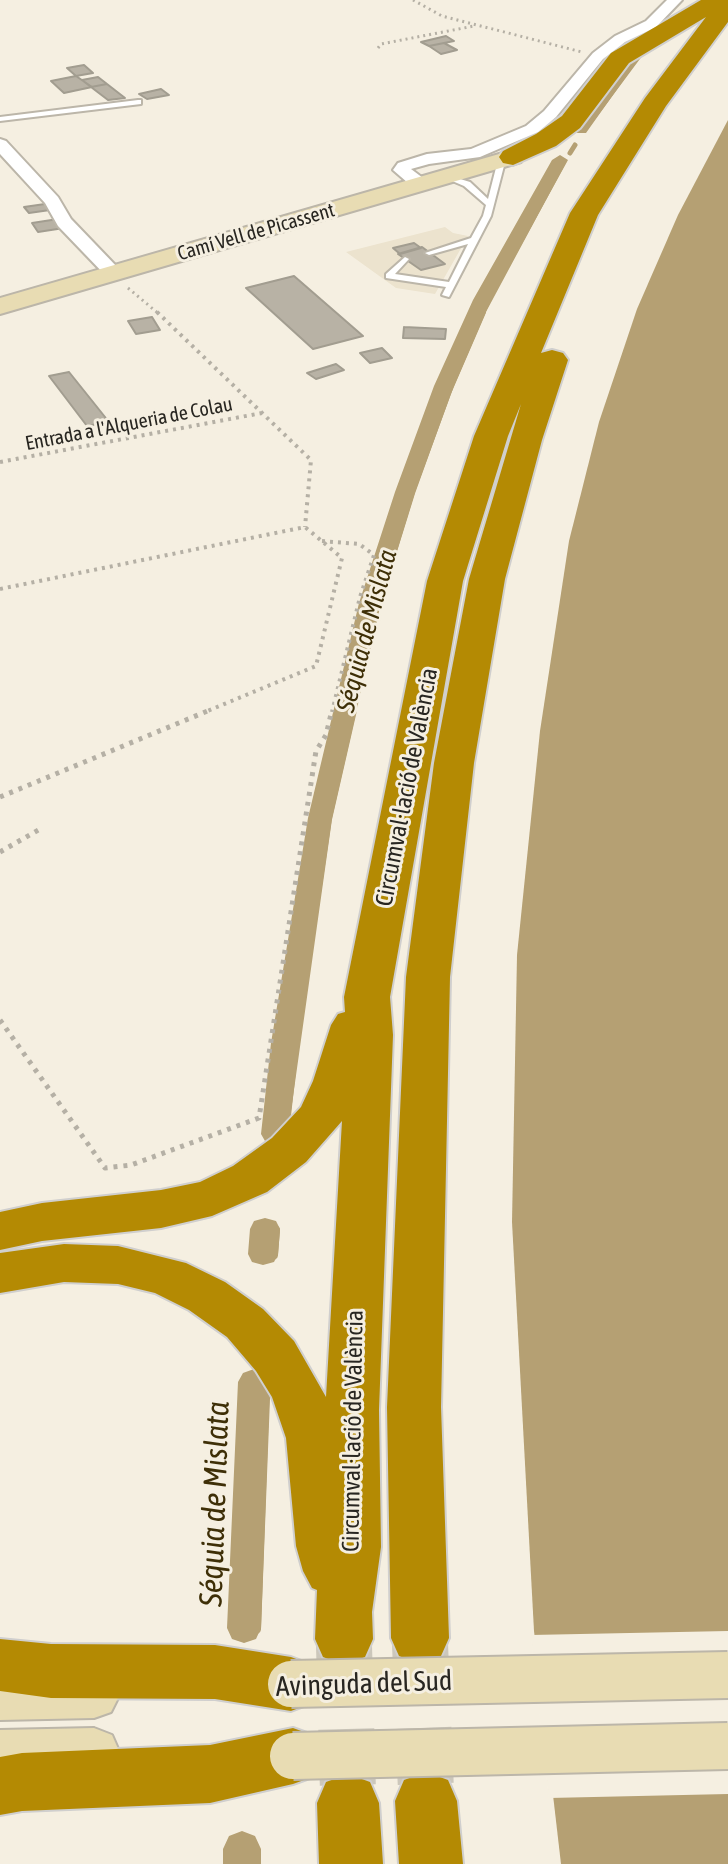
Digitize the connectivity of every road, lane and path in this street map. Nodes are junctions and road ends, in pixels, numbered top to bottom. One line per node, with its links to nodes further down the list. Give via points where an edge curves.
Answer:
1 (413, 0): 6 (path)
2 (675, 0): 9 (street, via 651,24)
3 (718, 0): 14 (highway, via 620,58 571,122)
4 (728, 5): 11 (highway, Circumval·lació de València)
5 (728, 22): 11 (highway, via 669,94)
6 (475, 26): 8 (path); 9 (path)
7 (728, 40): 38 (highway, Circumval·lació de València, via 650,154 587,276 525,440 487,579 454,763 428,977 414,1407)
8 (378, 48)
9 (598, 56): 16 (street, via 550,114 523,134 474,154 404,166 401,170)
10 (138, 102): 12 (lane)
11 (654, 104): 18 (highway, Circumval·lació de València)
12 (0, 119)
13 (0, 144): 22 (street)
14 (507, 160): 15 (main road, Camí Vell de Picassent); 17 (lane); 18 (highway, via 548,154 577,162 587,171 579,197)
15 (447, 177): 16 (main road, Camí Vell de Picassent); 17 (lane, via 467,184)
16 (421, 185): 22 (main road, Camí Vell de Picassent)
17 (490, 205): 19 (lane)
18 (584, 213): 34 (highway, Circumval·lació de València, via 491,436 445,581)
19 (474, 240): 20 (lane); 23 (lane)
20 (429, 253)
21 (405, 259): 23 (lane, via 389,276)
22 (113, 273): 25 (main road, Camí Vell de Picassent); 26 (path, Entrada a l'Alqueria de Colau)
23 (451, 285): 24 (lane)
24 (446, 295)
25 (0, 306)
26 (262, 413): 27 (path, Entrada a l'Alqueria de Colau); 28 (path, Entrada a l'Alqueria de Colau, via 311,460)
27 (0, 462)
28 (305, 527): 29 (path); 30 (path)
29 (322, 541): 31 (path, via 342,558 316,666); 35 (path, via 359,544 374,555 326,735 316,751 259,1118 131,1165 105,1168)
30 (0, 589)
31 (0, 797)
32 (40, 829): 33 (path)
33 (0, 852)
34 (367, 997): 36 (highway, via 320,1117 289,1150 250,1179 212,1198 161,1209); 37 (highway, Circumval·lació de València, via 370,1035 352,1410 352,1547 344,1625 325,1546 313,1438 297,1392 275,1356 245,1323 168,1277 118,1265 64,1263)
35 (0, 1020)
36 (0, 1231)
37 (0, 1273)
38 (420, 1638)
39 (0, 1665): 41 (highway)
40 (728, 1675): 42 (main road, Avinguda del Sud, bridge)
41 (215, 1682): 42 (highway); 43 (main road)
42 (291, 1684)
43 (0, 1698)
44 (728, 1746): 46 (main road, bridge)
45 (0, 1753): 47 (main road)
46 (293, 1756): 47 (highway)
47 (211, 1761): 48 (highway)
48 (0, 1786)
49 (426, 1801): 50 (highway)
50 (431, 1864)

